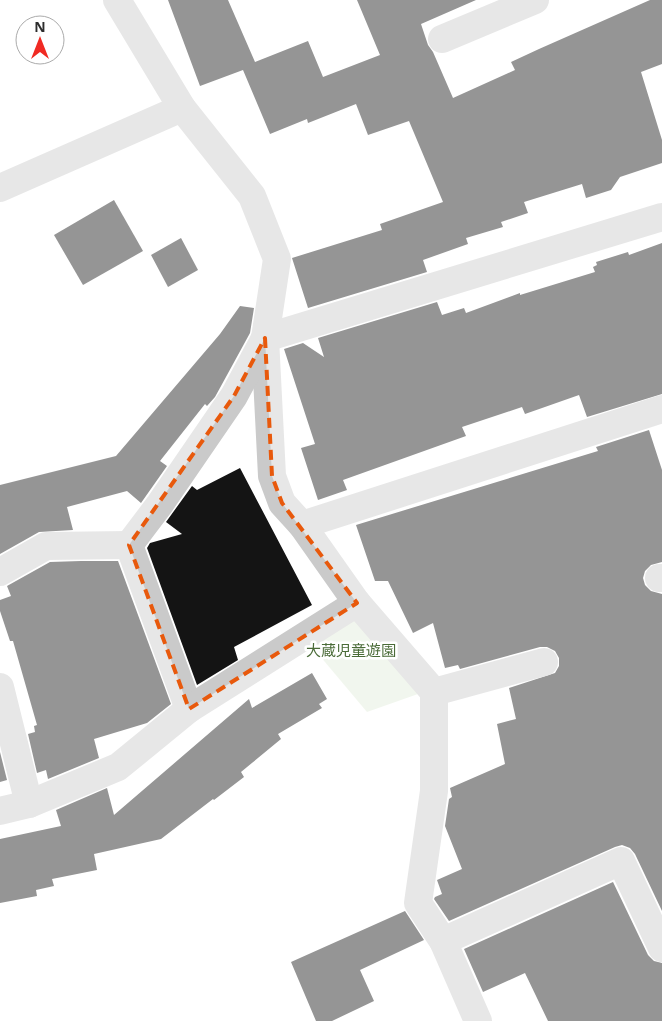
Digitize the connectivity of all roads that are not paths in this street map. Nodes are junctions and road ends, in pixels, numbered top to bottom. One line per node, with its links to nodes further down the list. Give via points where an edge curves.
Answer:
1 (117, 0): 4 (street)
2 (535, 0): 3 (street)
3 (442, 39)
4 (182, 108): 5 (street); 7 (street, via 252,196 277,259)
5 (0, 188)
6 (662, 217): 7 (street)
7 (266, 338): 9 (street, via 272,476 282,503); 10 (street, via 234,396)
8 (662, 409): 9 (street)
9 (302, 525): 12 (street)
10 (129, 545): 11 (street, via 46,546); 16 (street)
11 (0, 572)
12 (358, 603): 15 (street); 16 (street)
13 (544, 662): 15 (street)
14 (0, 687): 17 (street)
15 (434, 692): 19 (street, via 434,791 418,903)
16 (189, 709): 17 (street, via 118,767)
17 (29, 804): 18 (street)
18 (0, 811)
19 (443, 941): 20 (street, via 621,861); 21 (street)
20 (662, 948)
21 (478, 1021)

